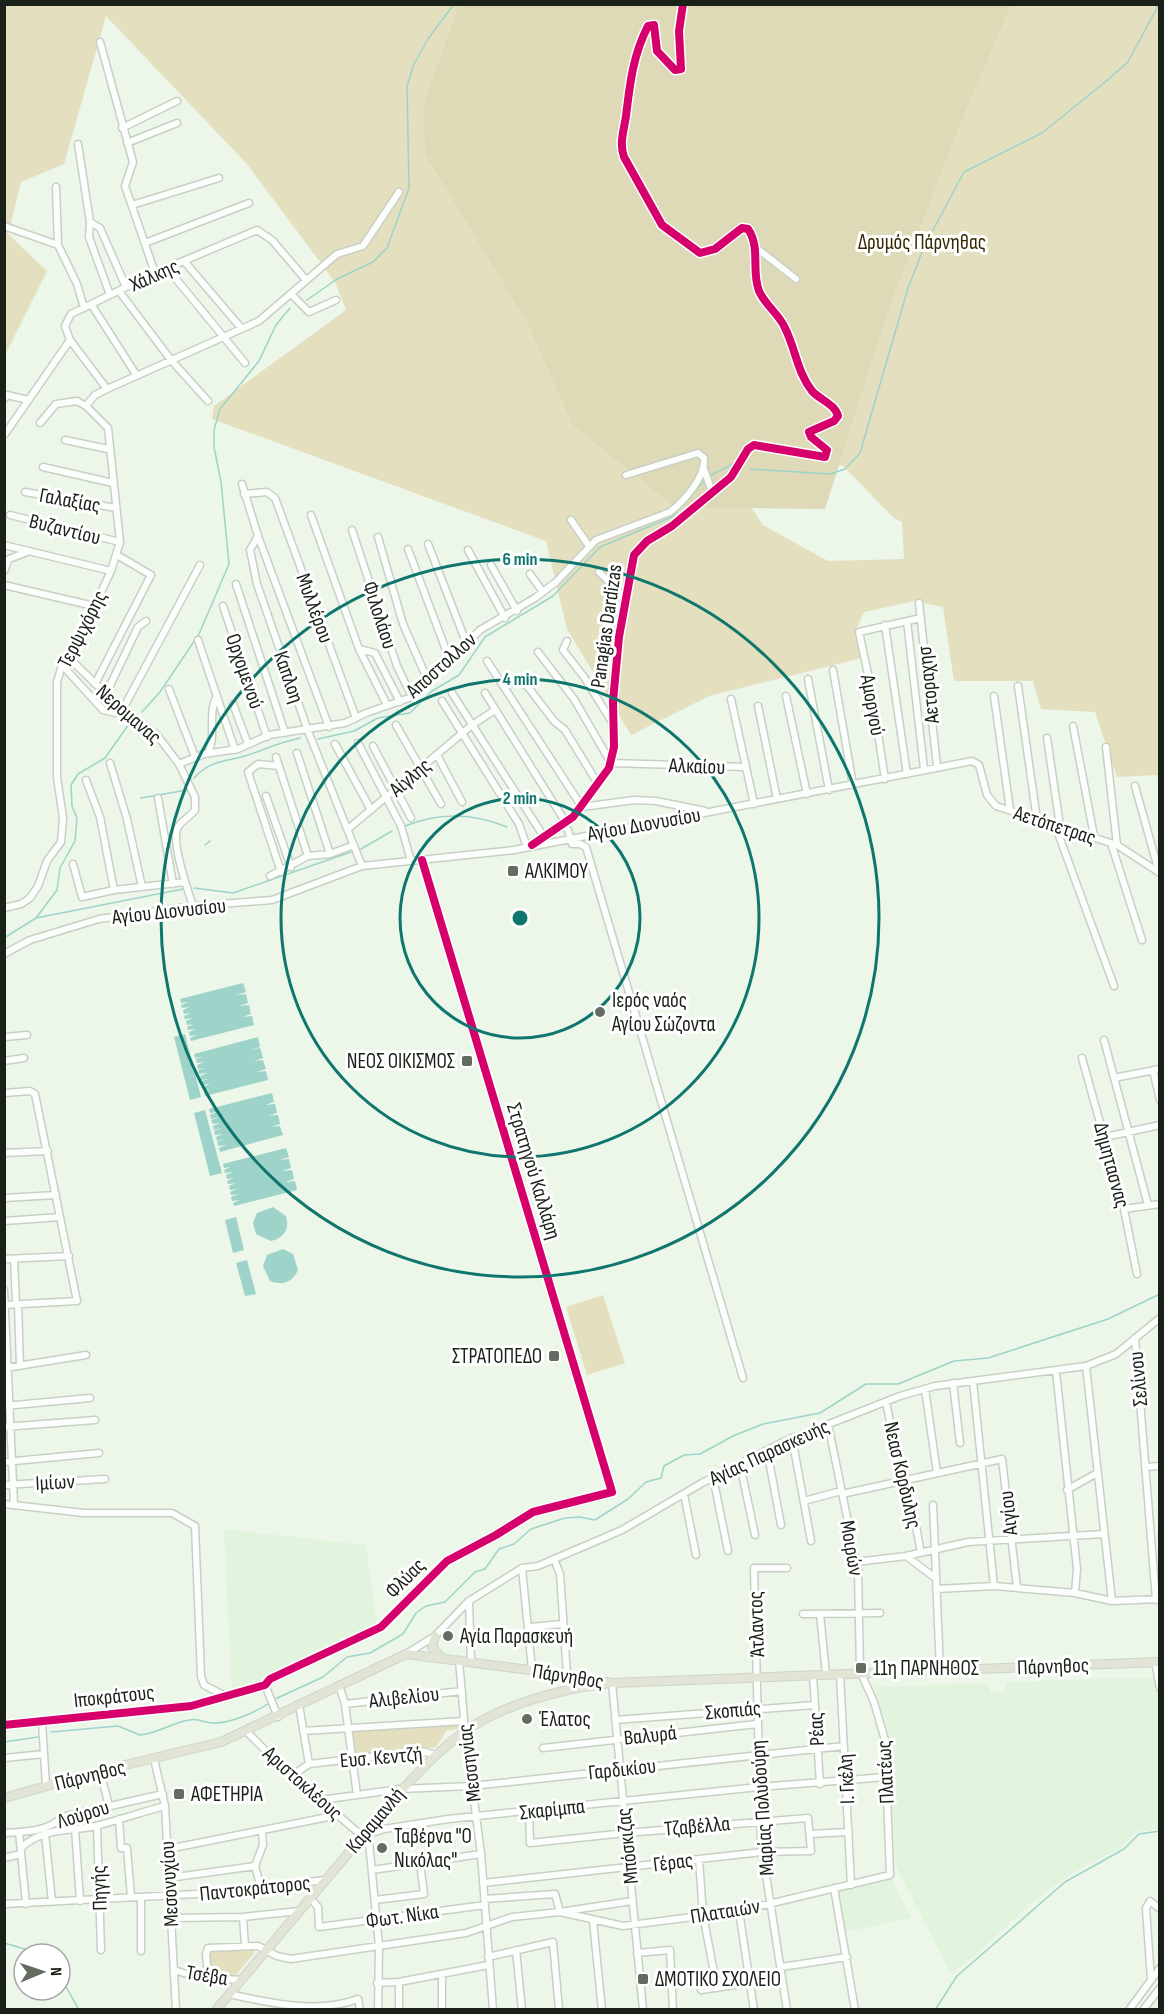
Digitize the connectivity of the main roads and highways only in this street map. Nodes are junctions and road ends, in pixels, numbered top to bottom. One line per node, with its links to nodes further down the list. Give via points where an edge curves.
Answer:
1 (435, 1636): 2 (main road, via 432,1647)
2 (442, 1658): 4 (main road, Πάρνηθος); 5 (main road, Πάρνηθος, via 406,1654 221,1742)
3 (1157, 1662): 4 (main road, Πάρνηθος)
4 (612, 1683): 6 (main road, Καραμανλή, via 539,1698 465,1731 400,1789)
5 (4, 1798)
6 (216, 2010)

